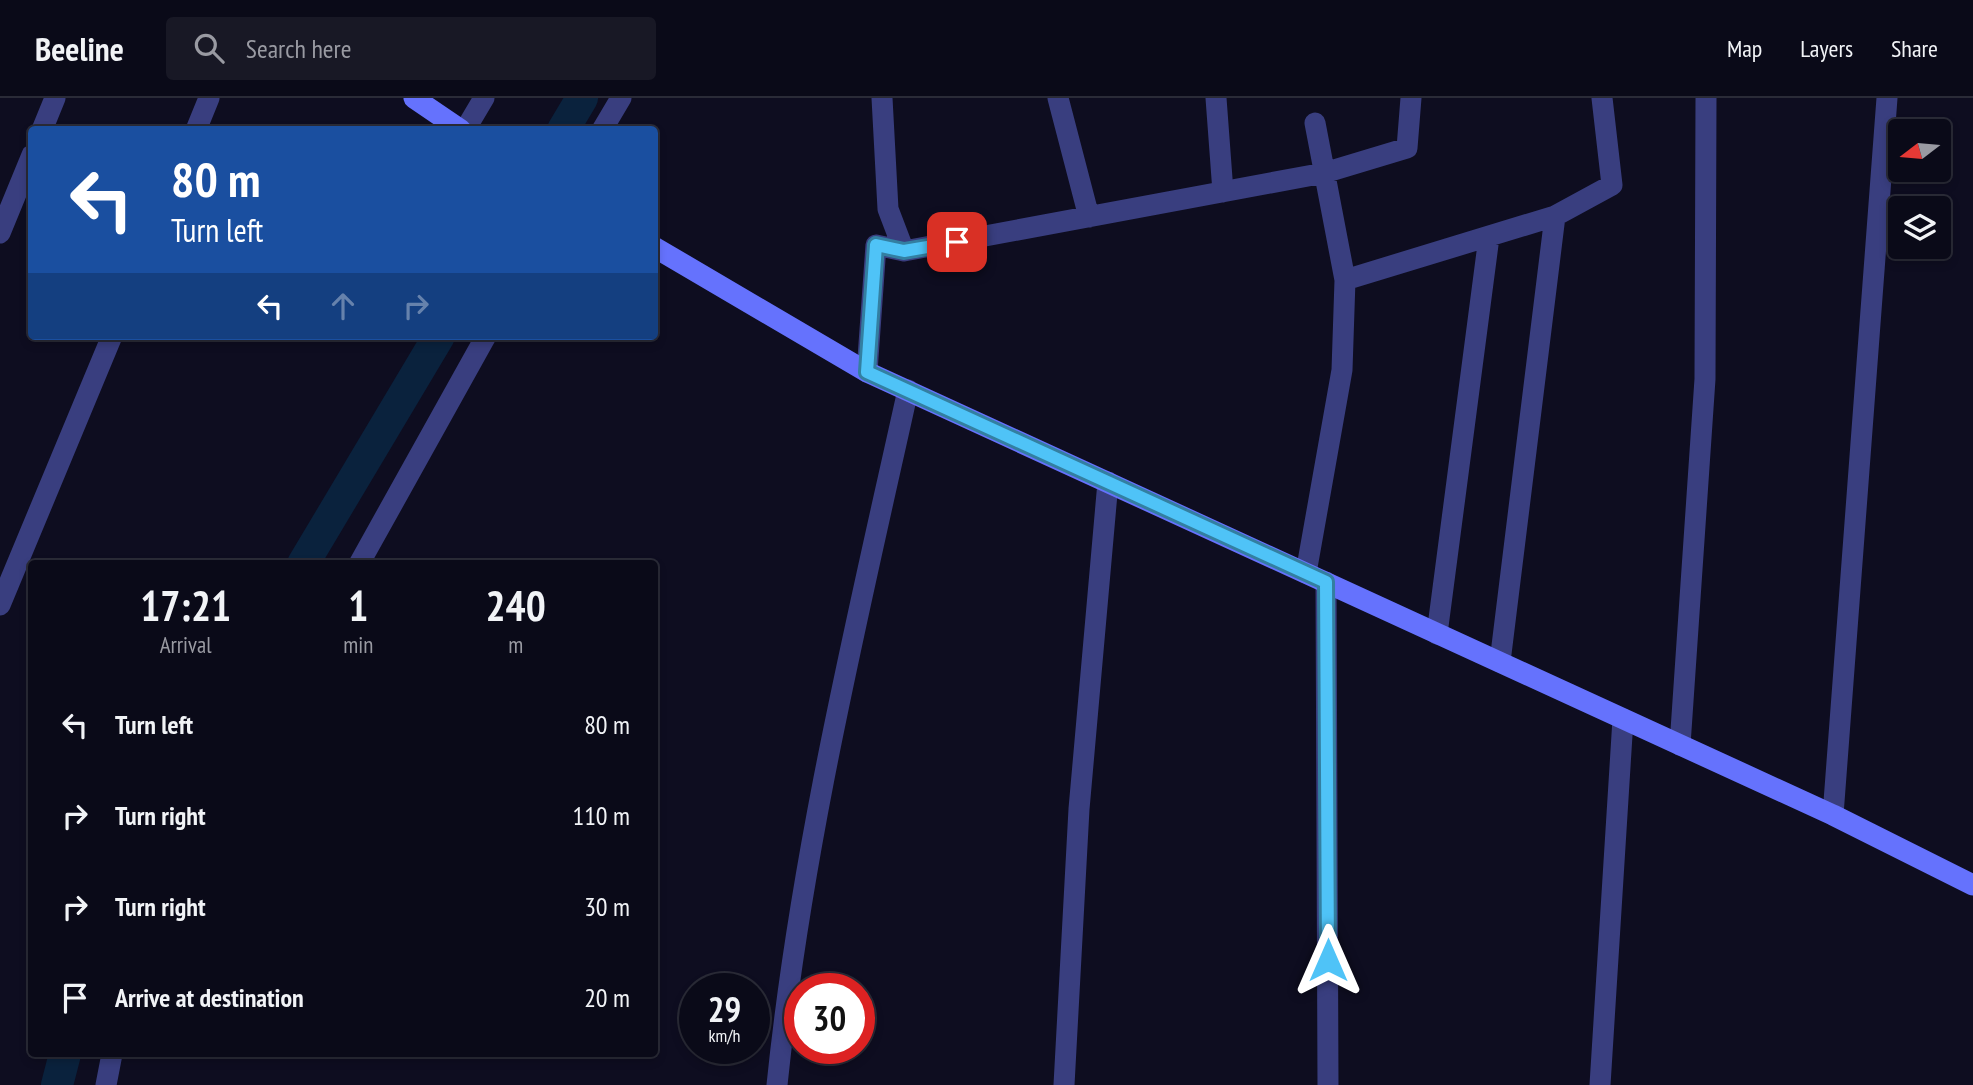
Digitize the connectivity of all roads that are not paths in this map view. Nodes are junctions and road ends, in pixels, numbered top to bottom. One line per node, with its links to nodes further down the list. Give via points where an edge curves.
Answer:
1 (55, 98): 14 (street)
2 (209, 98): 15 (street)
3 (414, 98): 16 (main road)
4 (484, 98): 17 (street)
5 (621, 98): 18 (street)
6 (882, 98): 27 (street, via 888,209)
7 (1059, 98): 23 (street)
8 (1216, 98): 21 (street)
9 (1411, 98): 20 (street, via 1407,148)
10 (1602, 98): 22 (street, via 1612,185)
11 (1706, 98): 41 (street, via 1705,379)
12 (1886, 98): 42 (street)
13 (1315, 123): 20 (street)
14 (44, 126)
15 (198, 126)
16 (457, 126)
17 (466, 126)
18 (604, 126)
19 (28, 165): 24 (street)
20 (1324, 173): 21 (street); 28 (street)
21 (1223, 192): 23 (street)
22 (1556, 216): 25 (street); 39 (street)
23 (1089, 217): 27 (street)
24 (0, 233)
25 (1489, 237): 28 (street); 38 (street)
26 (658, 249): 31 (main road)
27 (904, 251): 31 (street, via 876,245)
28 (1345, 280): 35 (street, via 1342,370)
29 (110, 340): 37 (street)
30 (484, 340): 34 (street)
31 (867, 372): 32 (main road)
32 (908, 390): 33 (main road); 46 (street, via 842,686 787,990)
33 (1108, 482): 35 (main road); 47 (street, via 1079,809)
34 (361, 560)
35 (1306, 573): 36 (main road)
36 (1326, 582): 38 (main road); 48 (street)
37 (0, 605)
38 (1437, 634): 39 (main road)
39 (1500, 662): 40 (main road)
40 (1623, 719): 41 (main road); 49 (street)
41 (1680, 745): 42 (main road)
42 (1833, 815): 43 (main road)
43 (1973, 885)
44 (111, 1057): 45 (street)
45 (106, 1085)
46 (777, 1085)
47 (1064, 1085)
48 (1328, 1085)
49 (1600, 1085)

